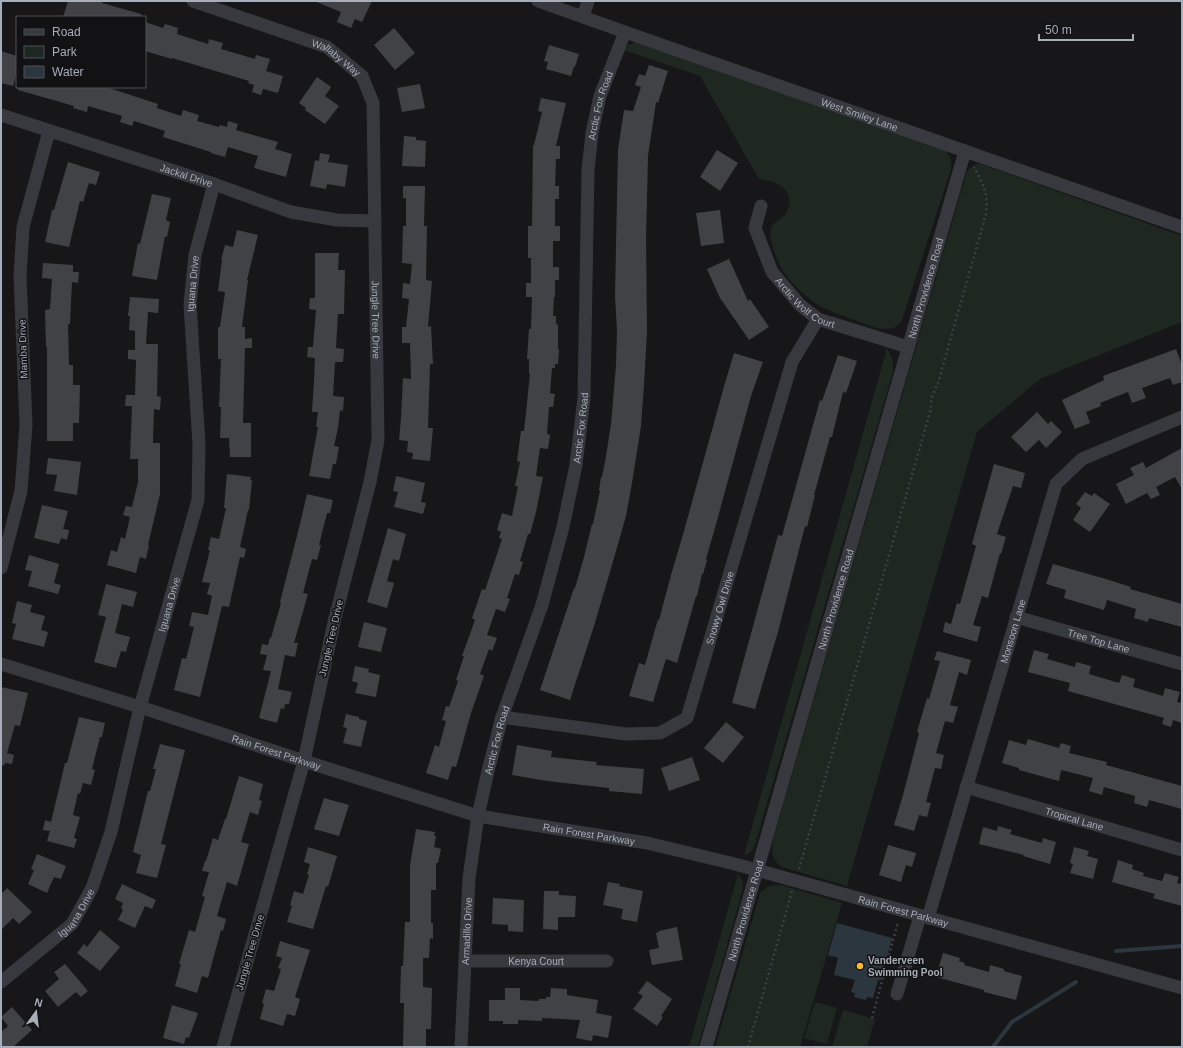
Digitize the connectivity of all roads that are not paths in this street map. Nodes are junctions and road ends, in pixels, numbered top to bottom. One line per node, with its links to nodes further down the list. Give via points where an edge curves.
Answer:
1 (193, 1): 11 (street, Wallaby Way, via 327,46 362,76 374,103)
2 (538, 1): 4 (street, West Smiley Lane)
3 (588, 1): 4 (street)
4 (582, 17): 5 (street, West Smiley Lane)
5 (625, 32): 8 (street, West Smiley Lane); 21 (street, Arctic Fox Road, via 600,96 592,133 588,170 584,398 576,465 542,605)
6 (1, 115): 7 (street, Jackal Drive)
7 (49, 131): 9 (street, Jackal Drive); 16 (street, Mamba Drive, via 22,227 20,276 26,425 21,491)
8 (965, 151): 12 (street, West Smiley Lane); 14 (street, North Providence Road)
9 (214, 184): 11 (street, Jackal Drive, via 292,212 337,220); 20 (street, Iguana Drive, via 195,255 190,305 199,444 198,500)
10 (761, 206): 13 (street, Arctic Wolf Court, via 756,228 772,272 800,305)
11 (375, 221): 22 (street, Jungle Tree Drive, via 378,440)
12 (1182, 227)
13 (818, 319): 14 (street, Arctic Wolf Court); 21 (street, Snowy Owl Drive, via 792,362 687,718 660,733 626,734)
14 (908, 347): 26 (street, North Providence Road)
15 (1182, 417): 17 (street, Monsoon Lane, via 1082,459 1056,484)
16 (1, 568)
17 (1016, 617): 19 (street, Tree Top Lane); 23 (street, Monsoon Lane)
18 (1, 664): 20 (street, Rain Forest Parkway)
19 (1182, 664)
20 (140, 707): 22 (street, Rain Forest Parkway); 30 (street, Iguana Drive, via 111,832 92,888 72,924)
21 (502, 717): 24 (street, Arctic Fox Road)
22 (304, 761): 24 (street, Rain Forest Parkway); 33 (street, Jungle Tree Drive)
23 (966, 787): 25 (street, Tropical Lane); 27 (street, Monsoon Lane)
24 (478, 816): 26 (street, Rain Forest Parkway, via 647,843); 29 (street, Armadillo Drive, via 469,878)
25 (1182, 850)
26 (757, 870): 27 (street, Rain Forest Parkway); 35 (street, North Providence Road)
27 (924, 917): 31 (street, Rain Forest Parkway); 32 (street, Monsoon Lane)
28 (607, 961): 29 (street, Kenya Court)
29 (465, 962): 34 (street, Armadillo Drive)
30 (1, 982)
31 (1182, 988)
32 (897, 994)
33 (223, 1047)
34 (461, 1047)
35 (706, 1047)

